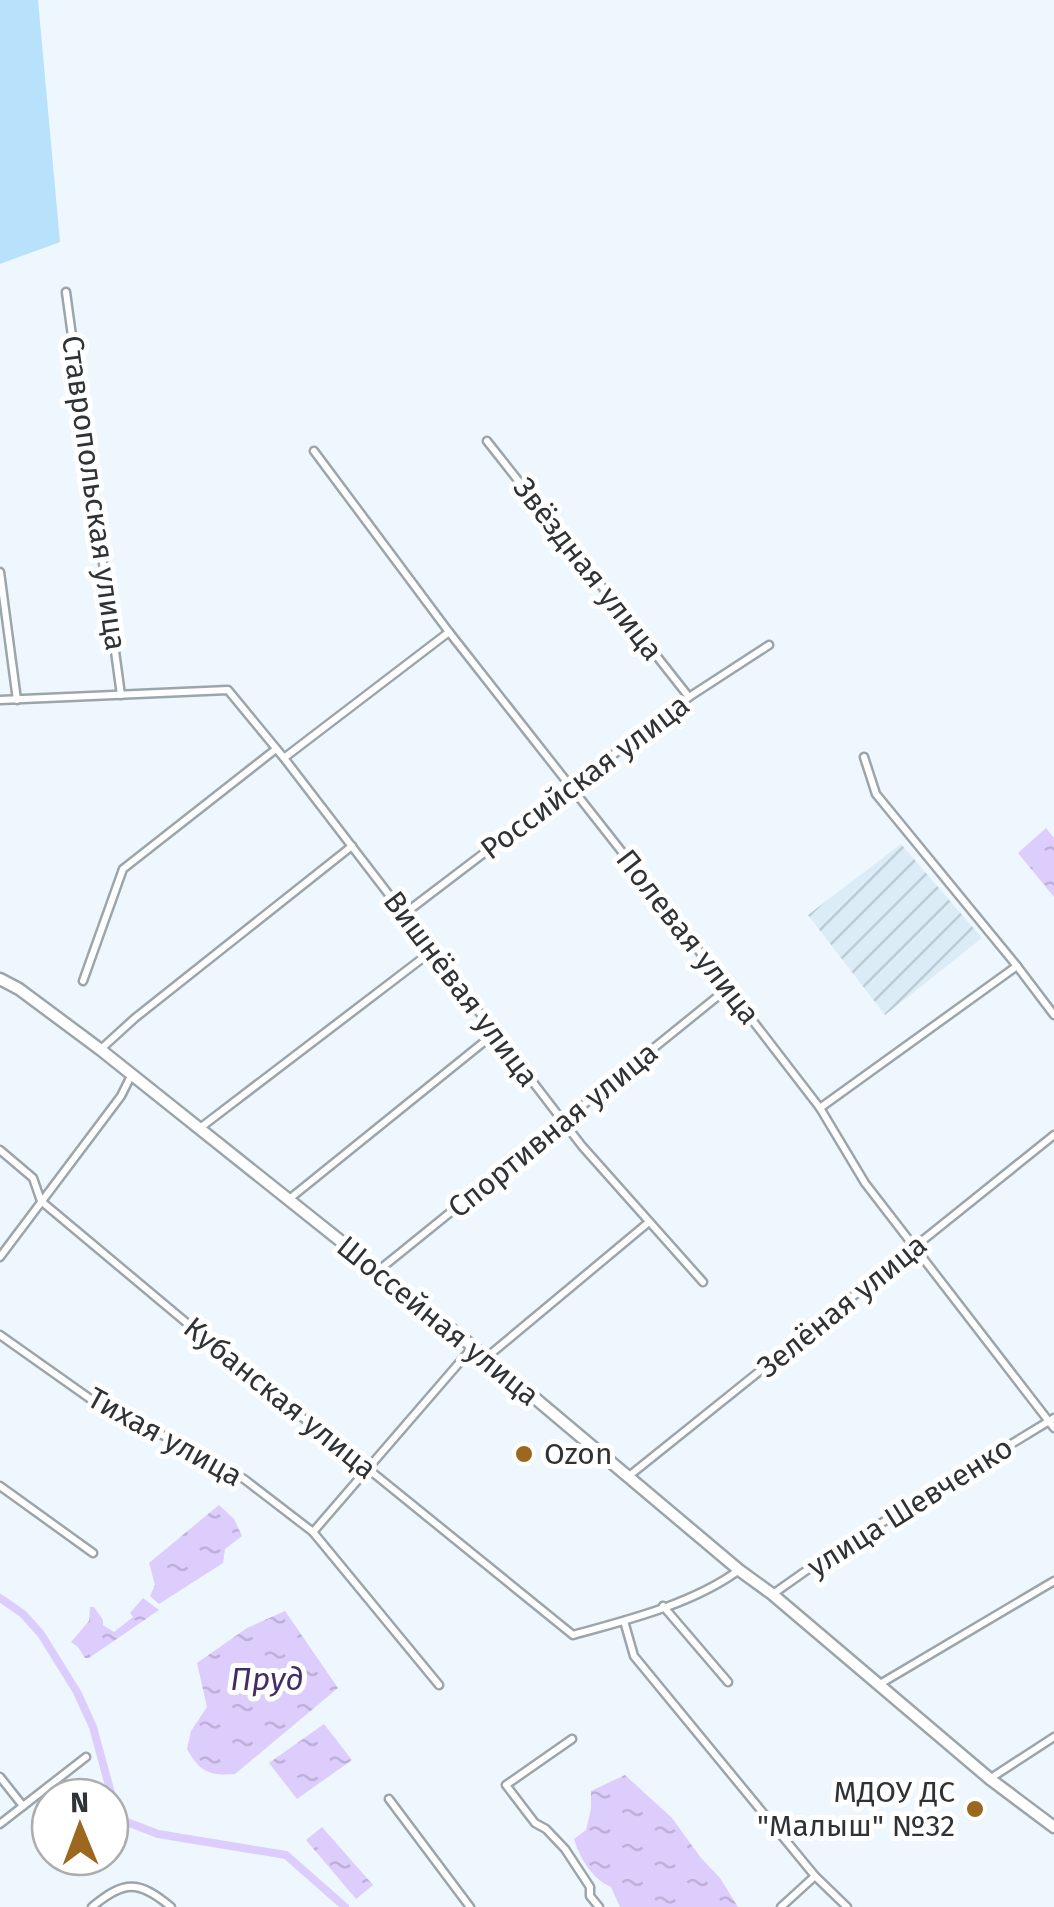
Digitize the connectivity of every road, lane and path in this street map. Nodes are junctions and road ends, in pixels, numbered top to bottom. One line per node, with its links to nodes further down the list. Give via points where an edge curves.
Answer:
1 (66, 292): 7 (street, Ставропольская улица)
2 (487, 441): 8 (street, Звёздная улица)
3 (314, 451): 5 (street, Полевая улица)
4 (0, 572): 10 (street)
5 (450, 632): 13 (street); 14 (street, Полевая улица)
6 (768, 645): 8 (street, Российская улица)
7 (121, 695): 10 (street); 11 (street, Вишнёвая улица, via 228,690)
8 (690, 697): 14 (street, Российская улица)
9 (0, 700): 10 (street)
10 (17, 700)
11 (276, 749): 13 (street, Вишнёвая улица); 20 (street, via 123,869)
12 (864, 757): 18 (street, via 876,794)
13 (284, 758): 15 (street, Вишнёвая улица)
14 (572, 787): 16 (street, Российская улица); 21 (street, Полевая улица)
15 (352, 846): 16 (street, Вишнёвая улица); 24 (street)
16 (404, 914): 17 (street, Вишнёвая улица)
17 (432, 951): 23 (street, Вишнёвая улица); 28 (street)
18 (1017, 966): 22 (street); 26 (street)
19 (0, 979): 24 (main road, Шоссейная улица)
20 (83, 982)
21 (728, 988): 26 (street, Полевая улица); 27 (street, Спортивная улица)
22 (1054, 1015)
23 (495, 1033): 27 (street, Вишнёвая улица); 32 (street)
24 (100, 1050): 25 (main road, Шоссейная улица)
25 (132, 1076): 28 (main road, Шоссейная улица); 31 (street)
26 (820, 1108): 34 (street, Полевая улица, via 865,1184)
27 (562, 1122): 33 (street, Вишнёвая улица); 36 (street, Спортивная улица)
28 (199, 1129): 32 (main road, Шоссейная улица)
29 (1054, 1135): 34 (street, Зелёная улица)
30 (0, 1150): 31 (street, Кубанская улица, via 33,1178)
31 (41, 1201): 35 (street); 42 (street, Кубанская улица)
32 (287, 1201): 36 (main road, Шоссейная улица)
33 (649, 1222): 37 (street, Вишнёвая улица); 40 (street)
34 (914, 1248): 41 (street, Полевая улица); 43 (street, Зелёная улица)
35 (0, 1257)
36 (377, 1272): 39 (main road, Шоссейная улица)
37 (703, 1282)
38 (0, 1335): 45 (street, Тихая улица, via 106,1410 244,1479)
39 (472, 1348): 40 (main road, Шоссейная улица); 42 (street)
40 (486, 1358): 43 (main road, Шоссейная улица)
41 (1052, 1422): 49 (street, улица Шевченко)
42 (367, 1468): 45 (street); 51 (street, Кубанская улица, via 573,1635)
43 (629, 1476): 47 (main road, Шоссейная улица)
44 (0, 1486): 46 (street)
45 (313, 1532): 54 (street, Тихая улица)
46 (93, 1553)
47 (739, 1570): 49 (main road, Шоссейная улица); 50 (street, via 716,1588)
48 (1054, 1581): 53 (street)
49 (772, 1594): 53 (main road, Шоссейная улица)
50 (663, 1606): 51 (street); 52 (street)
51 (624, 1620): 64 (street, via 634,1656)
52 (728, 1682)
53 (878, 1684): 59 (main road, Шоссейная улица)
54 (439, 1685)
55 (1054, 1736): 59 (street)
56 (572, 1739): 68 (street, via 506,1785 565,1850)
57 (86, 1756): 61 (street)
58 (0, 1777): 61 (street)
59 (990, 1779): 63 (main road, Шоссейная улица)
60 (389, 1799): 67 (street)
61 (23, 1806): 62 (street)
62 (0, 1824)
63 (1054, 1827)
64 (815, 1876): 69 (street); 70 (street)
65 (92, 1907): 66 (street, via 126,1885 144,1888)
66 (171, 1907)
67 (470, 1907)
68 (599, 1907)
69 (781, 1907)
70 (847, 1907)

